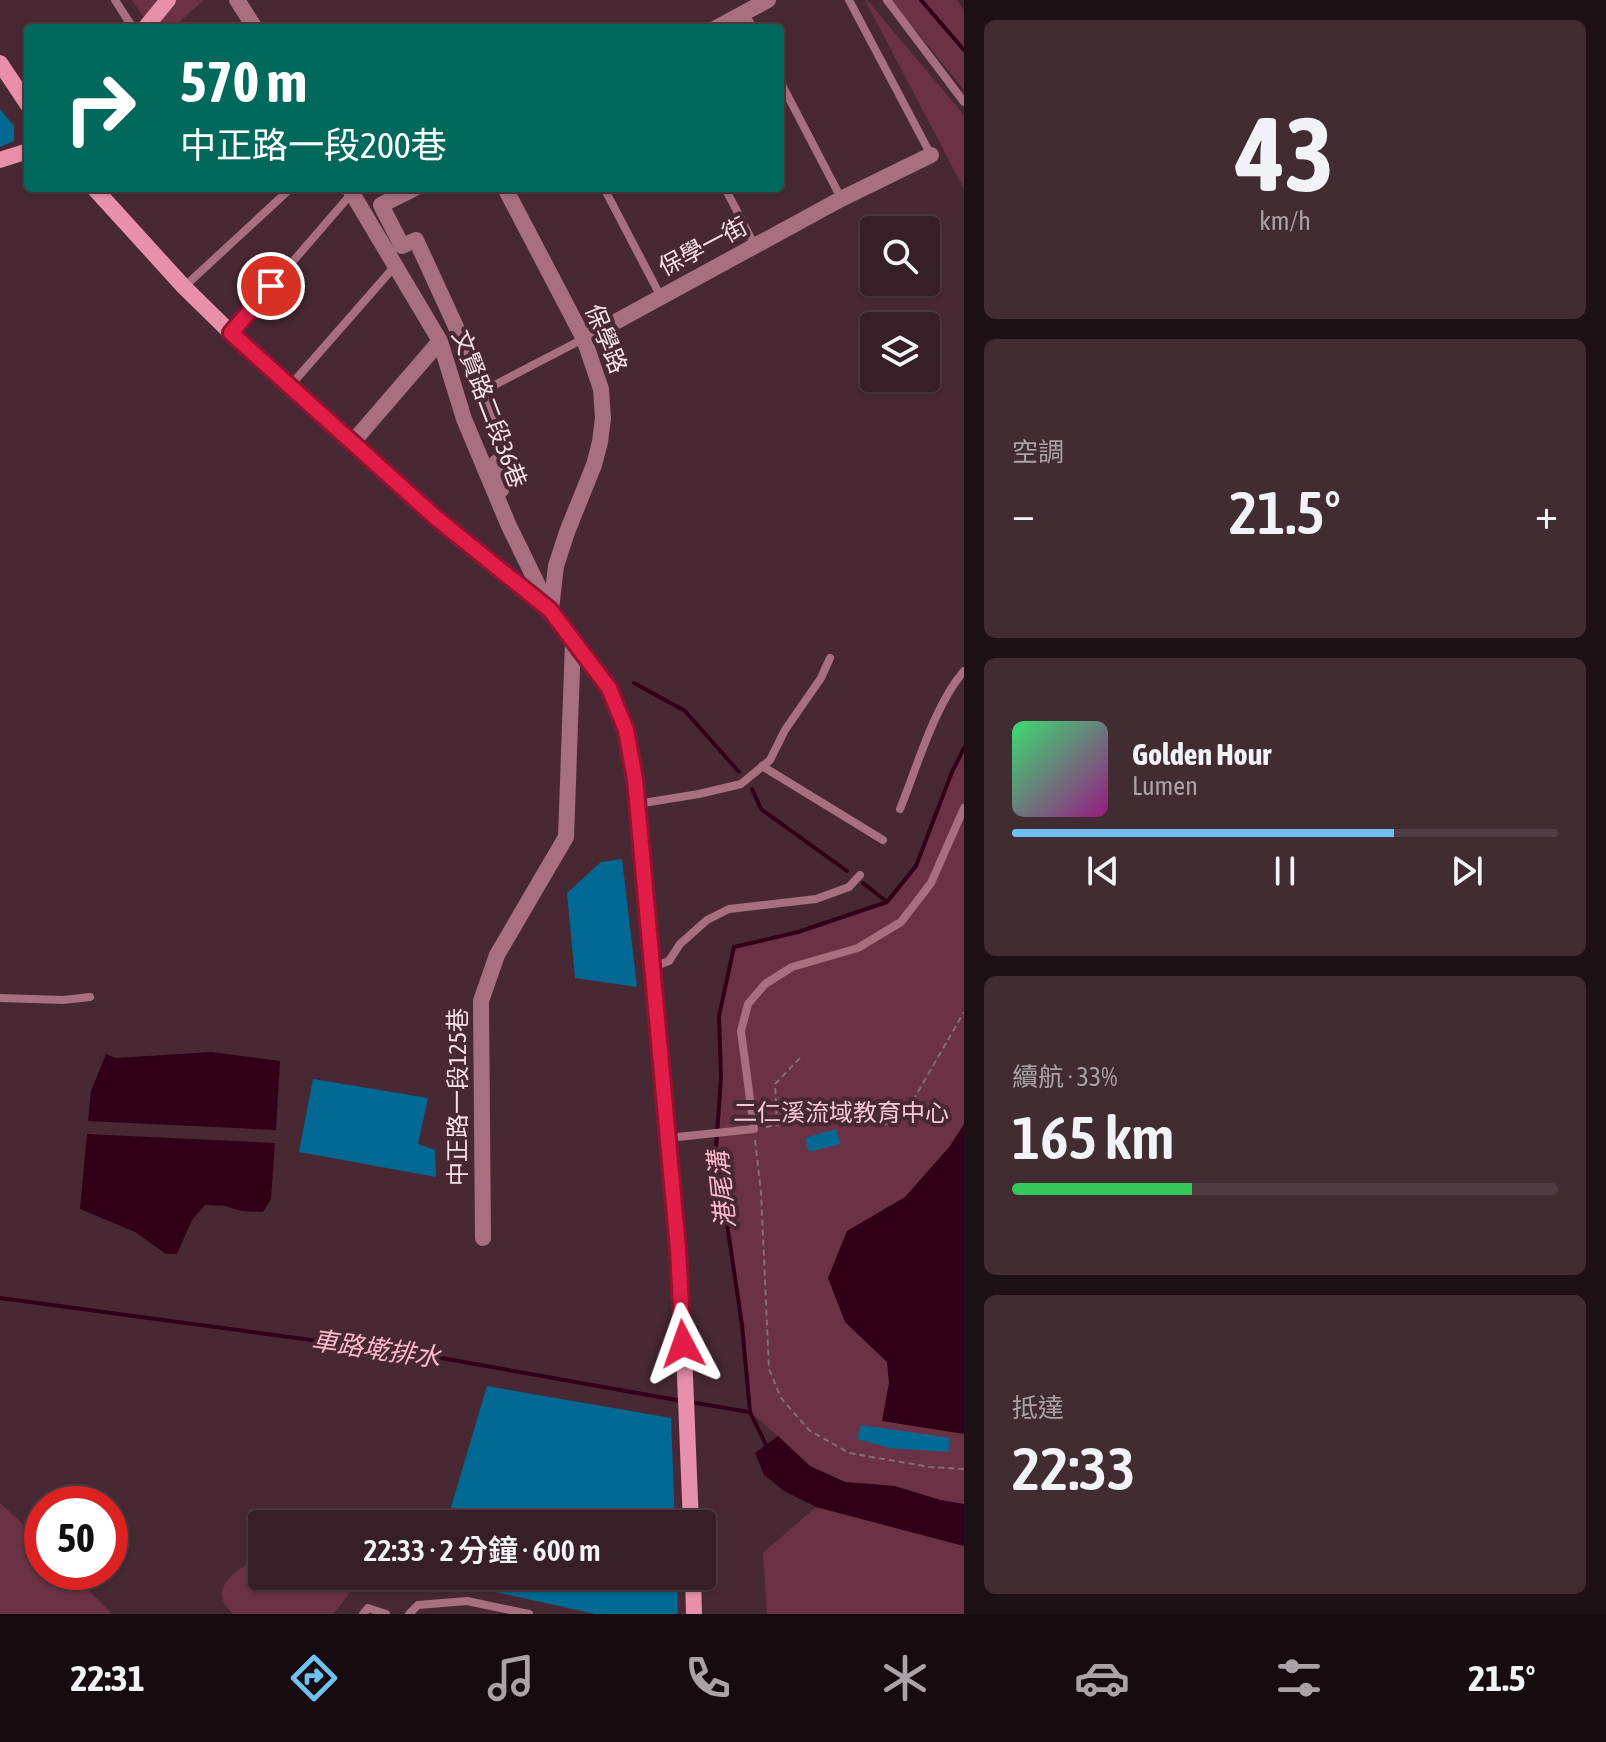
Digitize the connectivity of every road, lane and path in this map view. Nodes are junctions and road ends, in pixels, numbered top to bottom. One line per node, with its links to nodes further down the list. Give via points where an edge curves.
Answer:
1 (115, 0): 8 (lane)
2 (168, 0): 9 (main road)
3 (237, 0): 10 (street)
4 (768, 0): 7 (street)
5 (849, 0): 18 (lane)
6 (887, 0): 16 (lane)
7 (744, 12): 11 (street); 12 (lane)
8 (130, 24)
9 (148, 24)
10 (252, 24)
11 (723, 24)
12 (751, 24)
13 (0, 63): 15 (main road)
14 (784, 89): 30 (lane)
15 (24, 99)
16 (964, 102)
17 (24, 152): 19 (main road)
18 (931, 155): 30 (street, 保學一街)
19 (0, 160)
20 (98, 192): 33 (main road)
21 (279, 192): 29 (lane)
22 (287, 192): 29 (lane)
23 (350, 192): 35 (lane)
24 (352, 192): 32 (street, 文賢路二段36巷)
25 (407, 192): 39 (street, via 381,205 402,246 416,240)
26 (507, 192): 36 (street, 保學路)
27 (606, 192): 34 (lane)
28 (727, 192): 31 (lane)
29 (283, 197): 33 (lane)
30 (841, 199): 31 (street, 保學一街)
31 (755, 246): 34 (street, 保學一街)
32 (396, 265): 37 (street, 文賢路二段36巷); 38 (lane)
33 (184, 287): 35 (main road)
34 (661, 297): 36 (street, 保學一街)
35 (231, 333): 38 (main road)
36 (584, 339): 39 (lane); 42 (street, 保學路, via 601,389 603,418 594,465 556,566)
37 (440, 341): 40 (street); 41 (street, 文賢路二段36巷, via 464,419)
38 (290, 386): 40 (main road)
39 (485, 390): 41 (street, via 504,457 496,463)
40 (352, 443): 42 (main road)
41 (509, 526): 42 (street, 文賢路二段36巷)
42 (550, 610): 43 (main road)
43 (573, 641): 47 (main road, via 609,688 621,715); 60 (street, 中正路一段125巷, via 566,837 497,955 481,1001)
44 (830, 658): 46 (lane)
45 (964, 671): 49 (lane, via 941,708)
46 (762, 766): 47 (lane, via 741,784); 50 (lane)
47 (636, 804): 52 (main road)
48 (964, 808): 58 (lane, via 931,883 901,922 858,948 792,967 765,984 748,1004 741,1031)
49 (900, 809)
50 (883, 840)
51 (860, 875): 52 (lane, via 849,887 816,899 729,909 707,920 669,961)
52 (652, 967): 59 (main road)
53 (90, 997): 54 (lane)
54 (0, 998)
55 (964, 1012): 57 (path, via 903,1118 883,1125 819,1117)
56 (800, 1058): 57 (path, via 775,1084)
57 (777, 1125): 58 (path)
58 (749, 1130): 59 (lane); 61 (path, via 762,1220 769,1369 781,1398 809,1430 849,1453)
59 (668, 1138): 62 (main road)
60 (483, 1238)
61 (964, 1469)
62 (691, 1510)
63 (693, 1590): 68 (main road)
64 (363, 1614): 65 (lane, via 368,1608)
65 (386, 1614)
66 (409, 1614): 67 (lane, via 418,1605 467,1601)
67 (529, 1614)
68 (694, 1614)

